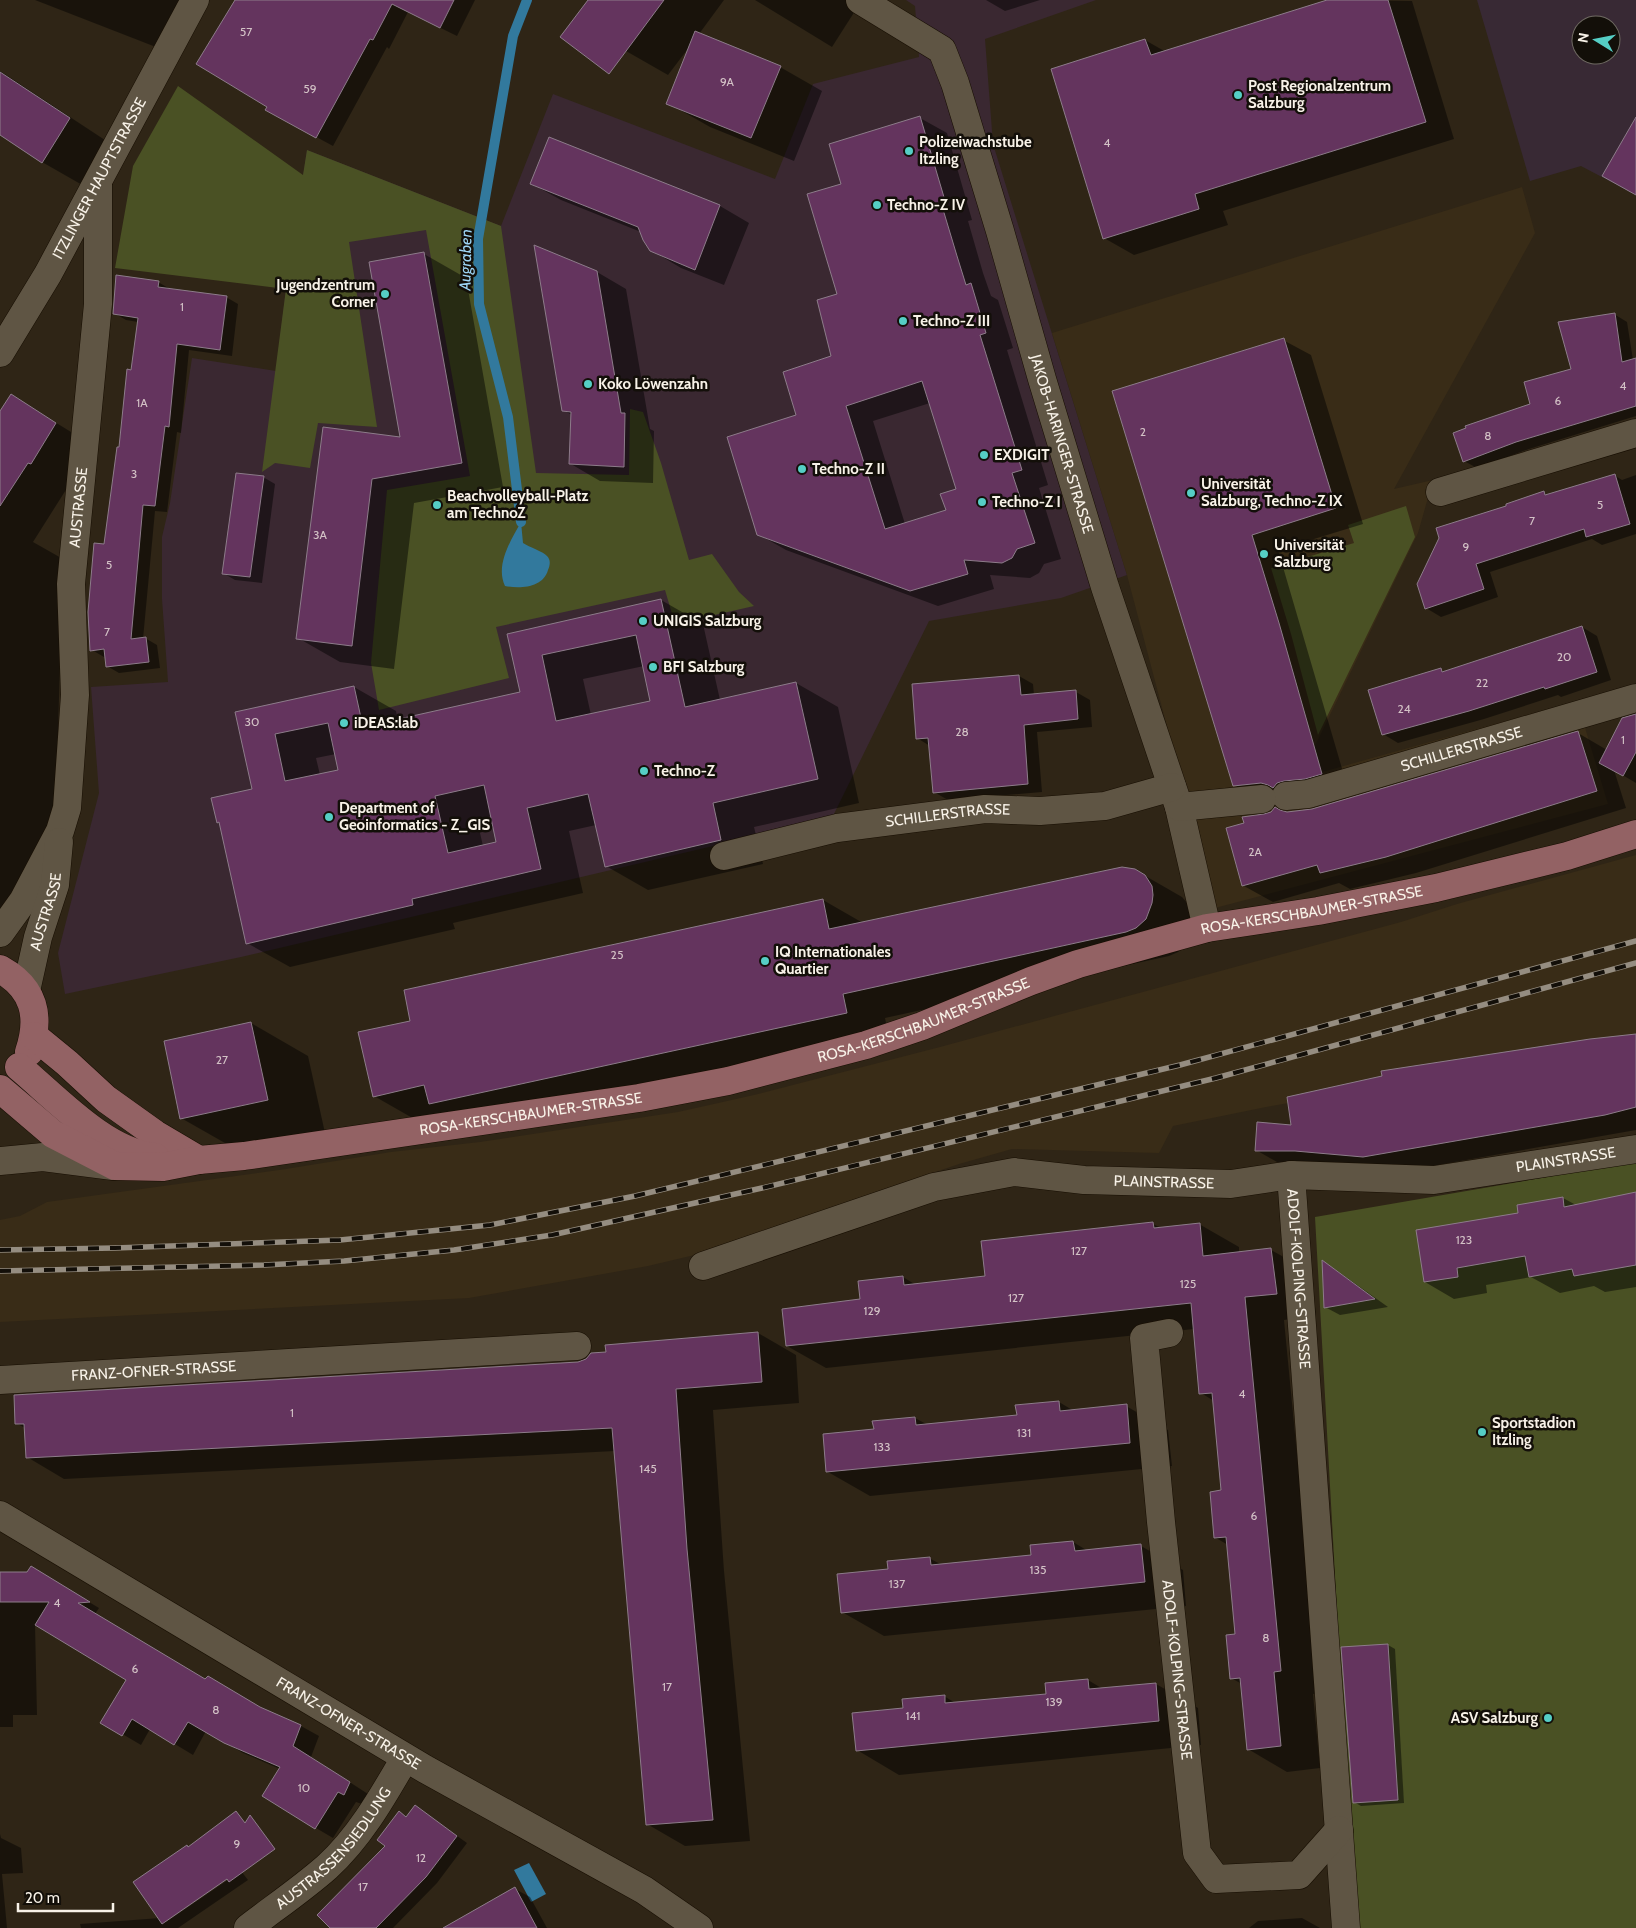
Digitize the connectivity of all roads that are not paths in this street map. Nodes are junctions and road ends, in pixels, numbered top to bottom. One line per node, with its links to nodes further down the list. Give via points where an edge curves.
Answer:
1 (195, 0): 3 (street, ITZLINGER HAUPTSTRASSE)
2 (860, 0): 8 (street, JAKOB-HARINGER-STRASSE, via 942,50 1000,231 1105,587)
3 (98, 184): 4 (street, ITZLINGER HAUPTSTRASSE); 9 (street, AUSTRASSE, via 98,304 71,584 75,695 67,808)
4 (0, 353)
5 (1636, 433): 6 (street)
6 (1440, 492)
7 (1636, 698): 8 (street, SCHILLERSTRASSE, via 1308,794 1274,798)
8 (1176, 797): 11 (street, SCHILLERSTRASSE, via 1040,811 984,809 837,828); 12 (street, JAKOB-HARINGER-STRASSE)
9 (60, 831): 13 (street, AUSTRASSE, via 23,901); 15 (street, AUSTRASSE, via 55,885 38,937)
10 (1636, 834): 12 (main road, ROSA-KERSCHBAUMER-STRASSE, via 1568,856 1436,888)
11 (724, 856)
12 (1207, 928): 20 (main road, ROSA-KERSCHBAUMER-STRASSE, via 1078,964 922,1026 846,1052 728,1081 550,1112)
13 (0, 933)
14 (0, 968): 15 (main road, ROSA-KERSCHBAUMER-STRASSE, via 13,976)
15 (26, 991): 16 (main road, ROSA-KERSCHBAUMER-STRASSE, via 35,1021)
16 (34, 1036): 17 (main road, ROSA-KERSCHBAUMER-STRASSE, via 29,1052); 20 (main road, via 106,1099)
17 (10, 1074): 20 (main road, ROSA-KERSCHBAUMER-STRASSE, via 123,1148 149,1156)
18 (0, 1089): 22 (main road, ROSA-KERSCHBAUMER-STRASSE, via 53,1134)
19 (1636, 1149): 23 (street, PLAINSTRASSE, via 1434,1180)
20 (199, 1160): 22 (main road, ROSA-KERSCHBAUMER-STRASSE, via 163,1167)
21 (0, 1161): 22 (street, ROSA-KERSCHBAUMER-STRASSE, via 43,1157)
22 (115, 1166)
23 (1291, 1175): 24 (street, PLAINSTRASSE, via 1231,1184 1084,1180 1014,1172 934,1187); 30 (street, ADOLF-KOLPING-STRASSE)
24 (703, 1266)
25 (1168, 1333): 30 (street, ADOLF-KOLPING-STRASSE, via 1144,1338 1197,1853 1216,1879 1299,1875)
26 (577, 1346): 27 (street, FRANZ-OFNER-STRASSE)
27 (0, 1380)
28 (0, 1515): 29 (street, FRANZ-OFNER-STRASSE)
29 (405, 1758): 31 (street, AUSTRASSENSIEDLUNG, via 377,1806 328,1866); 32 (street, FRANZ-OFNER-STRASSE, via 644,1890)
30 (1338, 1830): 33 (street, ADOLF-KOLPING-STRASSE)
31 (248, 1928)
32 (699, 1928)
33 (1346, 1928)

